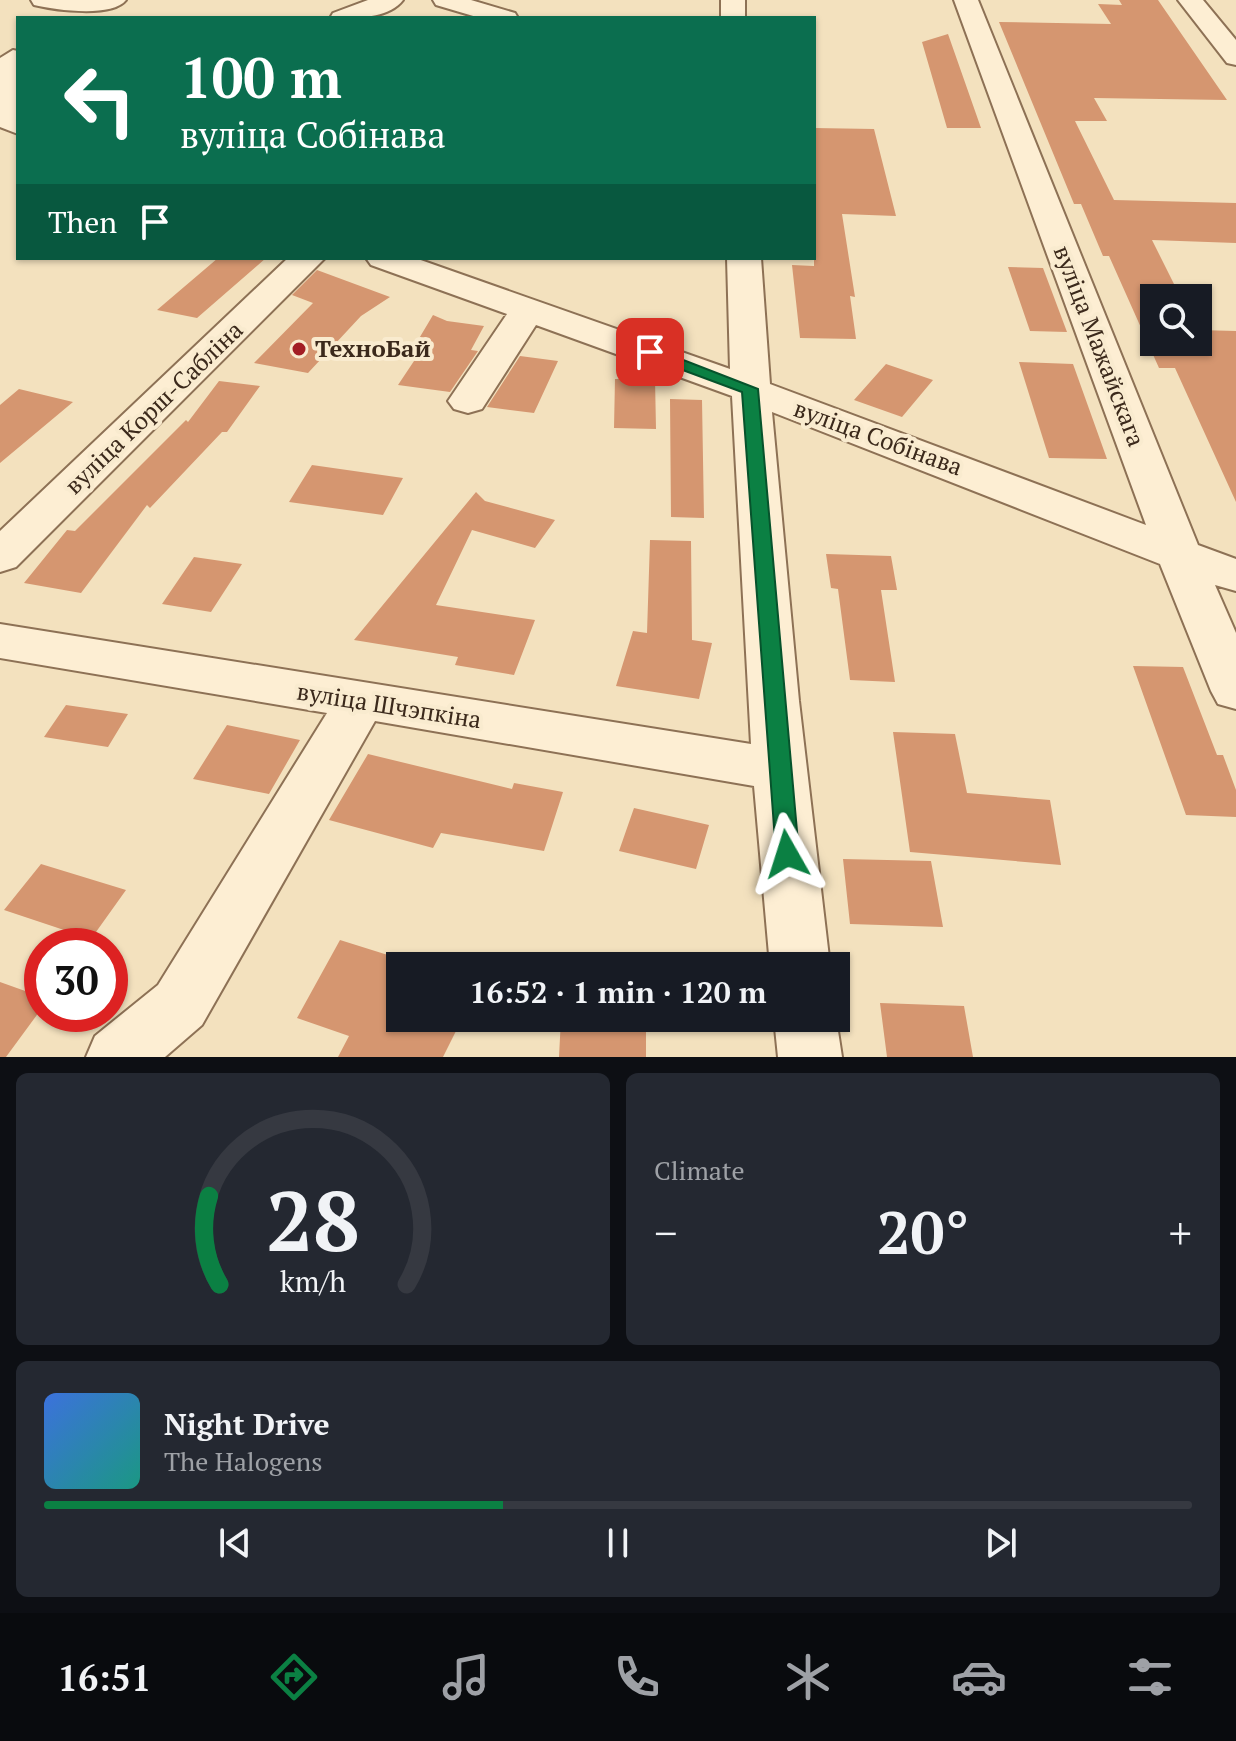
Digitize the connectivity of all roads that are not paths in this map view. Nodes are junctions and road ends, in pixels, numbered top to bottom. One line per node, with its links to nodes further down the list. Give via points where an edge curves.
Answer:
1 (43, 0): 2 (street, via 70,5)
2 (114, 0)
3 (391, 0): 7 (street)
4 (445, 0): 8 (street)
5 (966, 0): 18 (street, вуліца Мажайскага)
6 (1190, 0): 10 (street)
7 (347, 16)
8 (499, 16)
9 (10, 57): 11 (street)
10 (1236, 57)
11 (9, 129)
12 (306, 260): 19 (street, вуліца Корш-Сабліна)
13 (389, 260): 15 (street, вуліца Собінава)
14 (744, 260): 16 (street)
15 (528, 309): 16 (street, вуліца Собінава); 17 (street)
16 (750, 389): 18 (street, вуліца Собінава); 24 (street)
17 (468, 401)
18 (1179, 554): 20 (street, вуліца Собінава); 22 (street, вуліца Мажайскага)
19 (0, 557)
20 (1236, 576)
21 (0, 641): 23 (street, вуліца Шчэпкіна)
22 (1236, 691)
23 (361, 701): 24 (street, вуліца Шчэпкіна); 27 (street, via 180,1005)
24 (778, 769): 25 (street)
25 (798, 952)
26 (807, 1032): 28 (street)
27 (118, 1057)
28 (810, 1057)

